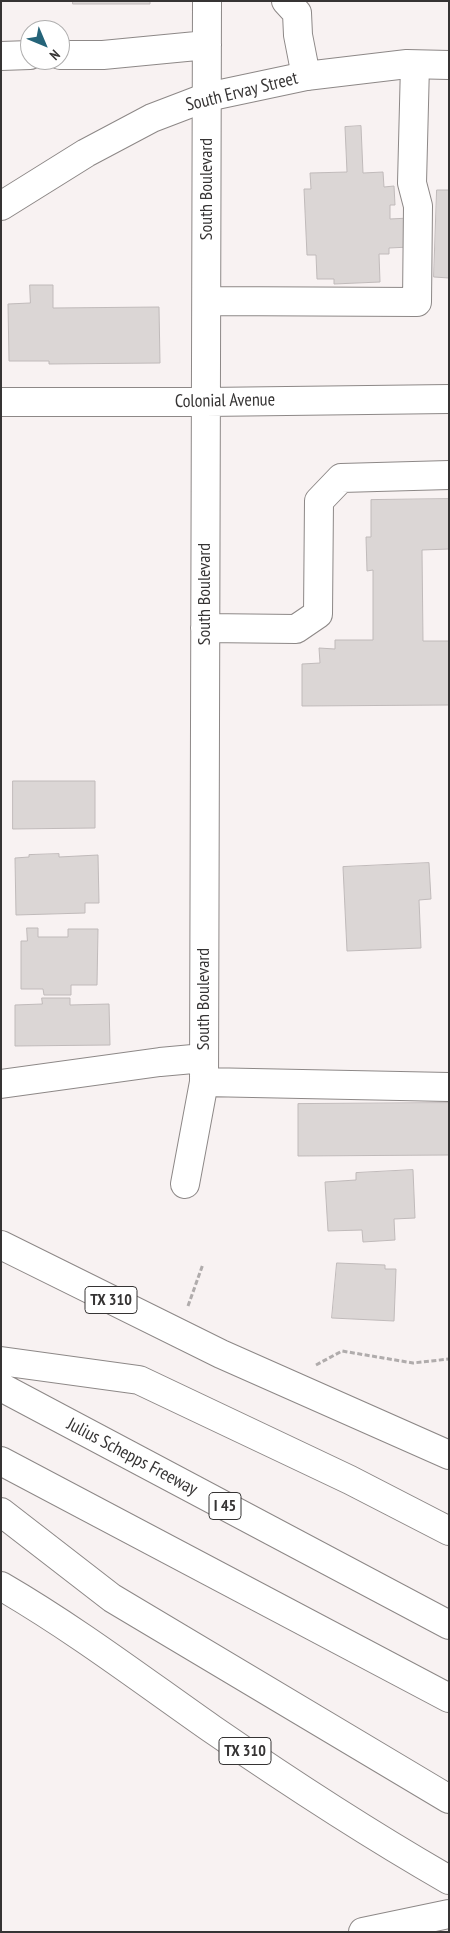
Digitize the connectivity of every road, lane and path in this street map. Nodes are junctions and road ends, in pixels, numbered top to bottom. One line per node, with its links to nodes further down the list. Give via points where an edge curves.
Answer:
1 (207, 1): 3 (main road, South Boulevard)
2 (286, 1): 9 (main road, via 297,13)
3 (207, 45): 5 (main road); 10 (main road, South Boulevard)
4 (20, 55): 6 (main road)
5 (70, 55)
6 (1, 56)
7 (415, 65): 8 (main road, South Ervay Street); 9 (main road, South Ervay Street); 12 (main road, via 412,183 418,206 417,302)
8 (449, 65)
9 (306, 76): 10 (main road, South Ervay Street)
10 (207, 98): 11 (main road, South Ervay Street, via 127,131); 12 (main road, South Boulevard)
11 (1, 206)
12 (207, 301): 15 (main road, South Boulevard)
13 (449, 399): 15 (main road, Colonial Avenue)
14 (1, 402): 15 (main road, Colonial Avenue)
15 (206, 402): 17 (main road, South Boulevard)
16 (449, 475): 17 (main road, via 341,478 319,501 318,614 296,629)
17 (205, 628): 18 (main road, South Boulevard)
18 (204, 1070): 19 (main road, via 160,1062); 20 (main road); 21 (main road, South Boulevard)
19 (1, 1084)
20 (449, 1087)
21 (185, 1184)
22 (1, 1245): 29 (main road, TX 310, via 221,1354)
23 (203, 1264): 24 (path)
24 (186, 1309)
25 (449, 1359): 27 (path, via 412,1363 342,1352)
26 (1, 1361): 32 (main road, via 139,1380)
27 (314, 1366)
28 (1, 1387): 34 (main road, Julius Schepps Freeway / I 45)
29 (449, 1455)
30 (1, 1462): 35 (main road)
31 (1, 1512): 36 (main road, via 112,1598)
32 (449, 1531)
33 (1, 1586): 37 (main road, TX 310, via 48,1613 306,1792)
34 (449, 1625)
35 (449, 1698)
36 (449, 1799)
37 (449, 1880)
38 (449, 1914): 39 (main road)
39 (363, 1932)

